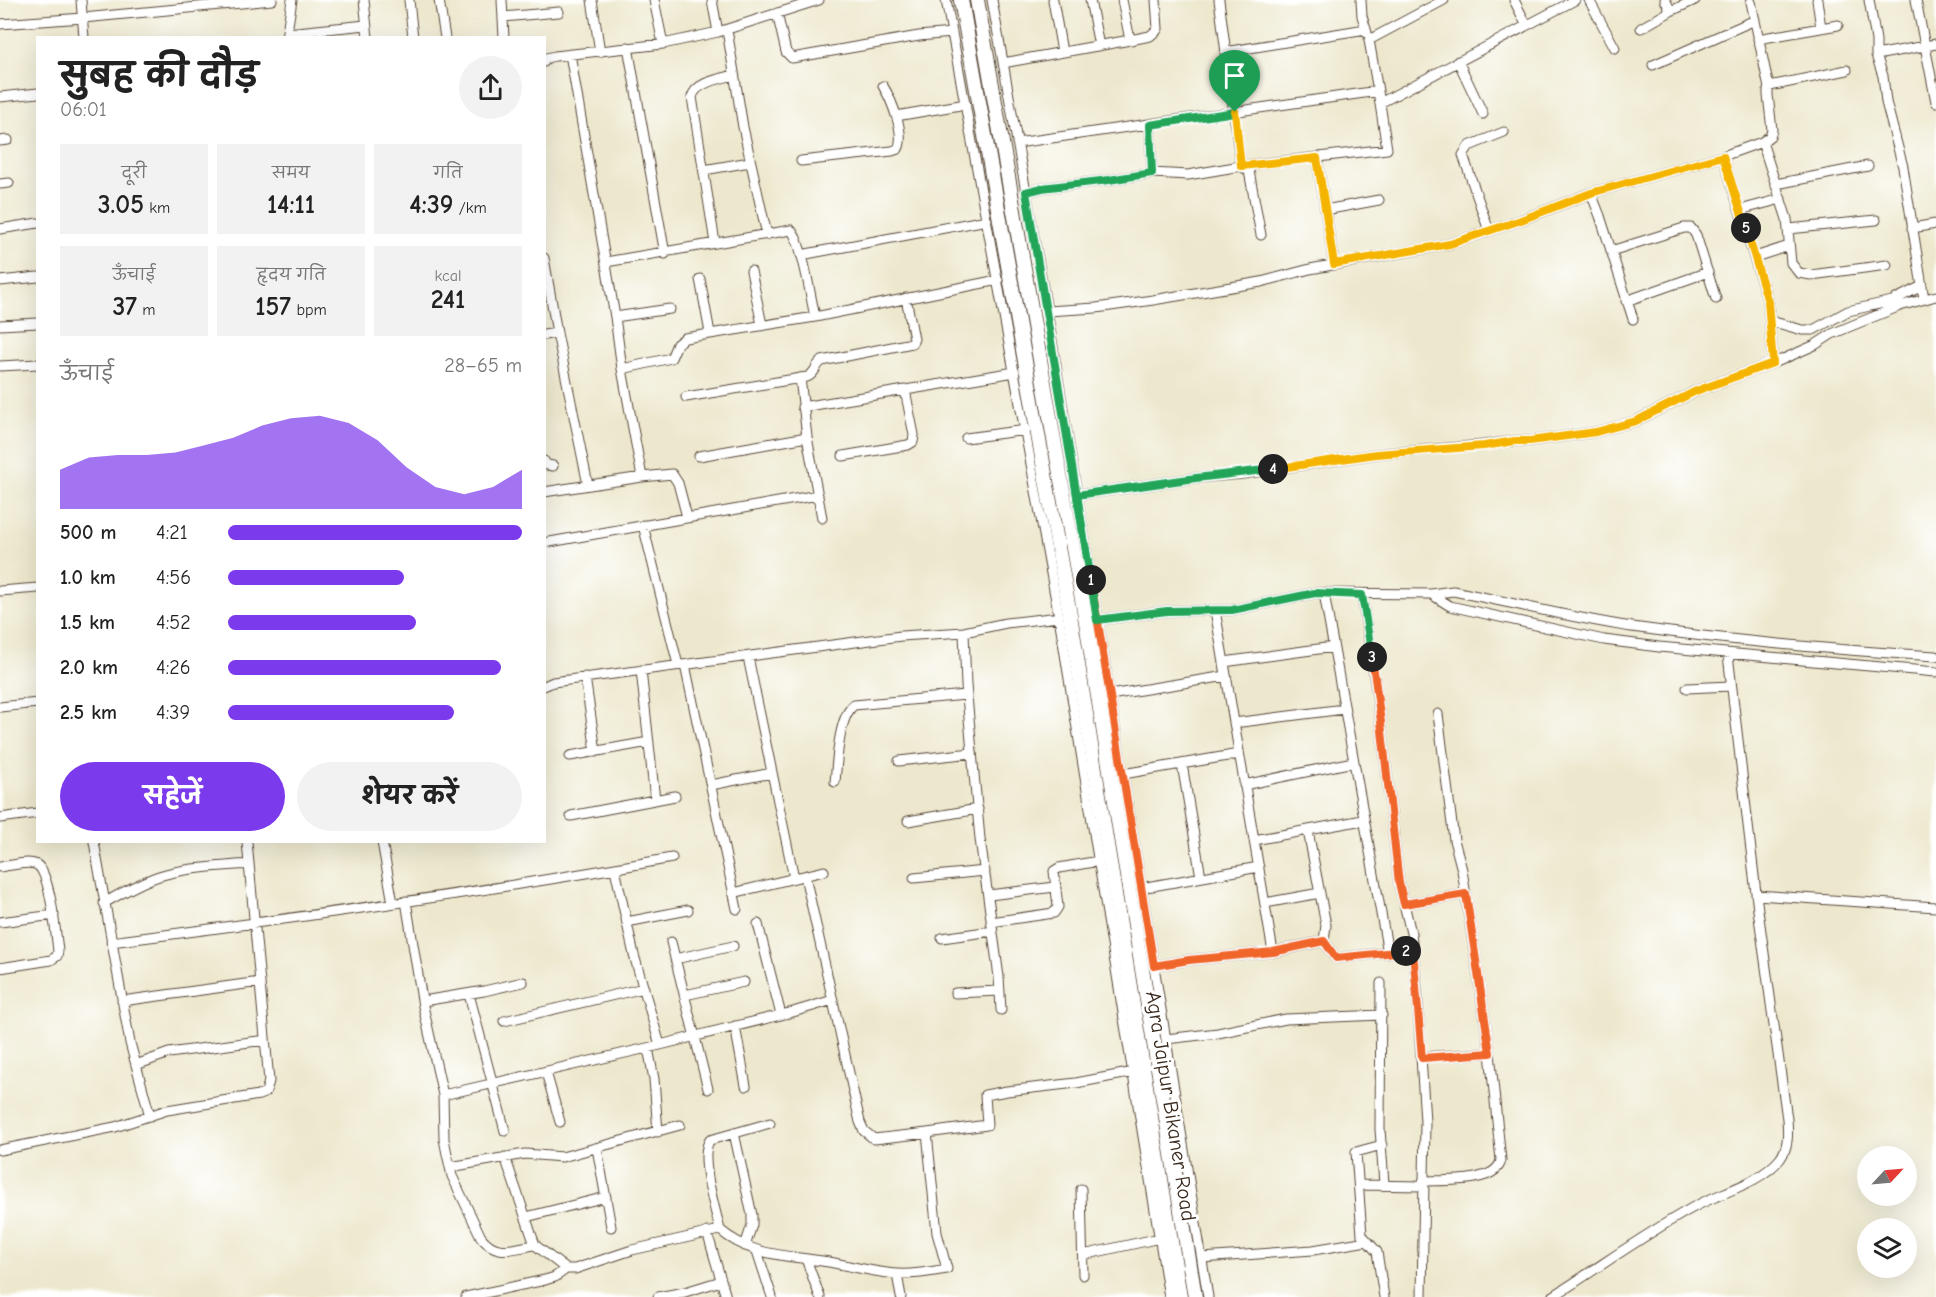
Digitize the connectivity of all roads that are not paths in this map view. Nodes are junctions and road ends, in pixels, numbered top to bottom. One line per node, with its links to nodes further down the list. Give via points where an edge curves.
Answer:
1 (81, 0): 36 (street)
2 (272, 0): 36 (street)
3 (292, 0): 47 (street)
4 (364, 0): 40 (street)
5 (410, 0): 50 (street)
6 (439, 0): 51 (street)
7 (502, 0): 35 (street)
8 (592, 0): 62 (street)
9 (654, 0): 56 (street)
10 (712, 0): 45 (street)
11 (819, 0): 34 (street)
12 (946, 0): 46 (street)
13 (961, 0): 343 (highway, Agra Jaipur Bikaner Road, via 1070,615)
14 (977, 0): 344 (highway, Agra Jaipur Bikaner Road, via 1102,715)
15 (992, 0): 69 (street)
16 (1053, 0): 63 (street)
17 (1090, 0): 58 (street)
18 (1122, 0): 55 (street)
19 (1156, 0): 55 (street, via 1158,29 1150,36)
20 (1219, 0): 64 (street)
21 (1361, 0): 44 (street)
22 (1444, 0): 53 (street)
23 (1514, 0): 39 (street)
24 (1575, 0): 39 (street)
25 (1589, 0): 61 (street)
26 (1665, 0): 32 (street)
27 (1695, 0): 32 (street)
28 (1817, 0): 43 (street)
29 (1869, 0): 66 (street)
30 (1916, 0): 59 (street)
31 (1751, 2): 37 (street)
32 (1671, 11): 42 (street)
33 (559, 12): 35 (street)
34 (777, 13): 45 (street); 46 (street, via 786,52 792,58)
35 (503, 17): 52 (street)
36 (83, 18): 38 (street); 48 (street)
37 (1755, 20): 54 (street); 70 (street)
38 (0, 24)
39 (1526, 24): 68 (street)
40 (366, 25): 47 (street); 49 (street)
41 (1838, 26): 43 (street)
42 (1641, 28)
43 (1821, 28): 54 (street)
44 (1366, 29): 53 (street); 64 (street)
45 (723, 31): 56 (street); 72 (street)
46 (952, 33): 80 (street)
47 (287, 35)
48 (84, 36)
49 (368, 36)
50 (413, 36)
51 (445, 36)
52 (504, 36)
53 (1369, 39): 75 (street)
54 (1758, 39): 74 (street)
55 (1130, 40): 58 (street)
56 (663, 44): 60 (street)
57 (1936, 44): 59 (street)
58 (1099, 46): 63 (street)
59 (1924, 46): 66 (street); 78 (street)
60 (628, 47): 62 (street); 116 (street)
61 (1615, 48)
62 (600, 52): 65 (street)
63 (1062, 52): 69 (street)
64 (1225, 52): 81 (street)
65 (570, 54): 67 (street); 119 (street)
66 (1876, 55): 107 (street, via 1903,167)
67 (546, 60)
68 (1458, 61): 79 (street); 82 (street)
69 (1003, 63): 87 (street)
70 (1653, 65)
71 (1847, 70): 74 (street)
72 (734, 75): 91 (street); 94 (street, via 693,90)
73 (883, 86): 83 (street)
74 (1768, 88): 86 (street, via 1772,130)
75 (1378, 91): 79 (street); 81 (street)
76 (36, 93): 77 (street)
77 (0, 97)
78 (1936, 102)
79 (1380, 103): 89 (street, via 1387,149)
80 (966, 104): 83 (street); 103 (street)
81 (1235, 112): 84 (street); 92 (street)
82 (1483, 114)
83 (896, 116): 90 (street, via 900,142 896,150)
84 (1150, 125): 87 (street); 95 (street)
85 (1504, 132): 110 (street, via 1469,146 1463,155)
86 (1762, 142): 88 (street); 96 (street)
87 (1017, 143): 97 (street)
88 (1723, 156): 98 (street); 102 (street)
89 (1317, 158): 92 (street); 101 (street)
90 (801, 161)
91 (750, 162): 94 (street); 111 (street)
92 (1241, 166): 95 (street, via 1188,175); 112 (street, via 1250,171)
93 (1868, 166): 96 (street)
94 (704, 170): 113 (street)
95 (1152, 173): 97 (street)
96 (1776, 184): 99 (street)
97 (1026, 192): 136 (street)
98 (1591, 193): 110 (street); 115 (street)
99 (1781, 199): 102 (street); 109 (street)
100 (1379, 200): 101 (street)
101 (1325, 210): 120 (street)
102 (1740, 210): 118 (street)
103 (987, 220): 117 (street); 127 (street)
104 (1876, 220): 109 (street)
105 (36, 223): 108 (street)
106 (1936, 224): 107 (street)
107 (1912, 228): 129 (street)
108 (0, 229)
109 (1789, 229): 114 (street)
110 (1489, 231): 120 (street, via 1450,244)
111 (767, 235): 113 (street); 117 (street, via 791,230)
112 (1261, 236)
113 (715, 243): 116 (street)
114 (1789, 246): 118 (street); 121 (street, via 1791,263 1804,274)
115 (1611, 251): 123 (street, via 1688,227 1696,235); 134 (street)
116 (665, 254): 119 (street)
117 (801, 255): 138 (street)
118 (1755, 257): 140 (street)
119 (606, 262): 137 (street)
120 (1334, 264): 136 (street, via 1261,282 1153,300)
121 (1887, 265)
122 (752, 271): 143 (street)
123 (1708, 272): 132 (street); 134 (street)
124 (546, 275): 144 (street)
125 (36, 277): 128 (street)
126 (700, 279): 145 (street)
127 (998, 280): 131 (street); 151 (street)
128 (0, 281)
129 (1922, 286): 133 (street); 140 (street, via 1898,299 1848,311 1813,330)
130 (1936, 296): 133 (street)
131 (906, 298): 138 (street); 152 (street, via 912,343 822,361 812,375)
132 (1716, 299)
133 (1924, 299): 147 (street, via 1832,334)
134 (1626, 301): 139 (street)
135 (670, 309): 137 (street)
136 (1047, 310): 165 (street)
137 (615, 316): 150 (street)
138 (815, 316): 143 (street)
139 (1633, 319)
140 (1771, 321): 147 (street)
141 (36, 323): 142 (street)
142 (0, 325)
143 (762, 325): 145 (street)
144 (557, 333): 146 (street); 162 (street)
145 (710, 333): 150 (street, via 681,339 674,356 667,360)
146 (546, 335)
147 (1773, 363): 165 (street, via 1696,391 1636,421 1573,436 1376,454)
148 (36, 364): 149 (street)
149 (0, 366)
150 (622, 369): 161 (street)
151 (1015, 372): 153 (street); 156 (street)
152 (800, 378): 154 (street); 155 (street)
153 (905, 390): 155 (street); 160 (street, via 915,435 913,442)
154 (686, 397)
155 (802, 407): 157 (street)
156 (1026, 430): 158 (street); 176 (street)
157 (807, 437): 159 (street); 164 (street)
158 (966, 438)
159 (699, 456)
160 (843, 456)
161 (642, 477): 162 (street); 166 (street, via 675,477)
162 (588, 485): 163 (street)
163 (546, 492)
164 (818, 495): 166 (street); 167 (street)
165 (1077, 495): 177 (street)
166 (687, 518): 168 (street)
167 (822, 518)
168 (643, 525): 169 (street); 186 (street)
169 (546, 543)
170 (36, 588): 171 (street)
171 (0, 591)
172 (1324, 593): 174 (street); 175 (street); 180 (street)
173 (1431, 594): 174 (street); 178 (street, via 1454,591); 181 (street, via 1450,606 1604,640)
174 (1362, 595): 250 (street)
175 (1215, 610): 177 (street, via 1167,611); 185 (street)
176 (1059, 617): 179 (street); 228 (street)
177 (1097, 620): 194 (street)
178 (1662, 631): 181 (street); 183 (street)
179 (964, 632): 184 (street, via 901,636); 195 (street)
180 (1333, 647): 185 (street); 198 (street)
181 (1659, 647): 182 (street)
182 (1728, 655): 188 (street); 192 (street)
183 (1936, 656)
184 (748, 657): 186 (street); 209 (street)
185 (1224, 662): 189 (street)
186 (681, 665): 187 (street); 212 (street)
187 (641, 670): 190 (street); 201 (street)
188 (1936, 672)
189 (1226, 676): 194 (street); 200 (street)
190 (585, 677): 191 (street); 202 (street)
191 (546, 685)
192 (1731, 686): 193 (street); 245 (street)
193 (1686, 688)
194 (1110, 694): 210 (street)
195 (966, 695): 203 (street); 211 (street, via 854,705 845,720)
196 (36, 703): 197 (street)
197 (0, 707)
198 (1344, 709): 200 (street); 207 (street)
199 (1438, 714): 243 (street, via 1454,840)
200 (1234, 723): 204 (street)
201 (649, 742): 202 (street); 215 (street)
202 (596, 752): 205 (street)
203 (972, 753): 206 (street); 216 (street)
204 (1239, 754): 208 (street); 213 (street)
205 (570, 756)
206 (898, 761)
207 (1353, 762): 213 (street); 220 (street)
208 (1182, 764): 210 (street); 236 (street)
209 (772, 773): 212 (street); 237 (street)
210 (1123, 774): 240 (street)
211 (835, 782)
212 (711, 785): 241 (street)
213 (1245, 785): 223 (street)
214 (675, 796): 215 (street)
215 (655, 800): 218 (street)
216 (978, 809): 221 (street); 234 (street)
217 (36, 813): 219 (street)
218 (571, 816)
219 (0, 818)
220 (1363, 820): 222 (street); 267 (street)
221 (908, 821)
222 (1308, 831): 223 (street); 242 (street)
223 (1254, 840): 231 (street)
224 (94, 843): 247 (street)
225 (247, 843): 229 (street)
226 (382, 843): 248 (street)
227 (672, 858): 232 (street)
228 (1099, 861): 239 (street, via 1056,869); 297 (street)
229 (249, 864): 247 (street, via 160,875); 257 (street)
230 (0, 867): 254 (street, via 32,863 39,866)
231 (1258, 867): 236 (street); 249 (street)
232 (615, 868): 246 (street); 255 (street)
233 (824, 871): 235 (street)
234 (985, 871): 238 (street); 244 (street)
235 (805, 876): 237 (street); 280 (street)
236 (1201, 877): 240 (street)
237 (794, 878): 241 (street)
238 (914, 878)
239 (1055, 887): 244 (street); 259 (street, via 1058,907 1054,913)
240 (1141, 888): 269 (street)
241 (733, 893): 252 (street)
242 (1320, 893): 249 (street); 261 (street, via 1326,925)
243 (1466, 894): 250 (street); 293 (street)
244 (989, 895): 259 (street)
245 (1756, 895): 251 (street); 348 (street, via 1787,1119 1783,1154 1755,1178 1687,1211)
246 (406, 901): 248 (street); 282 (street)
247 (104, 903): 262 (street)
248 (393, 903): 257 (street)
249 (1265, 903): 266 (street)
250 (1404, 904): 265 (street)
251 (1936, 907)
252 (736, 909)
253 (688, 910): 255 (street)
254 (54, 915): 256 (street); 270 (street, via 57,956)
255 (627, 921): 275 (street)
256 (0, 922)
257 (254, 924): 262 (street); 271 (street)
258 (758, 924): 284 (street)
259 (992, 927): 260 (street); 276 (street)
260 (942, 938)
261 (1324, 941): 266 (street); 267 (street, via 1336,958)
262 (111, 942): 281 (street)
263 (671, 942): 268 (street)
264 (733, 946): 268 (street)
265 (1413, 950): 267 (street); 294 (street)
266 (1273, 952): 269 (street)
267 (1388, 953)
268 (675, 958): 279 (street)
269 (1154, 966): 289 (street)
270 (0, 968)
271 (260, 982): 281 (street); 290 (street)
272 (523, 982): 278 (street)
273 (744, 982): 279 (street)
274 (1381, 983): 285 (street)
275 (644, 988): 286 (street); 291 (street)
276 (1000, 991): 277 (street); 283 (street)
277 (954, 993)
278 (469, 994): 282 (street); 298 (street)
279 (685, 995): 288 (street)
280 (833, 1000): 284 (street); 309 (street, via 864,1131 874,1140)
281 (122, 1001): 295 (street)
282 (423, 1001): 301 (street)
283 (1001, 1010)
284 (781, 1015): 287 (street)
285 (1382, 1015): 289 (street, via 1286,1019); 310 (street)
286 (504, 1022)
287 (735, 1026): 288 (street); 299 (street)
288 (695, 1036): 291 (street); 300 (street)
289 (1166, 1039): 330 (street)
290 (265, 1040): 295 (street, via 169,1053); 302 (street, via 269,1081 266,1092)
291 (660, 1045): 292 (street)
292 (648, 1048): 296 (street); 307 (street)
293 (1490, 1053): 294 (street); 316 (street, via 1500,1165 1479,1178)
294 (1422, 1058): 316 (street)
295 (136, 1065): 302 (street)
296 (546, 1072): 298 (street); 303 (street)
297 (1134, 1072): 309 (street, via 984,1095 987,1125); 324 (street)
298 (493, 1084): 301 (street); 306 (street)
299 (746, 1086)
300 (708, 1089)
301 (442, 1095): 314 (street)
302 (150, 1116): 312 (street)
303 (560, 1122)
304 (770, 1123): 308 (street)
305 (680, 1125): 307 (street)
306 (504, 1131)
307 (658, 1132): 311 (street)
308 (734, 1133): 322 (street, via 710,1140 706,1145 705,1160); 327 (street, via 752,1215)
309 (927, 1133): 333 (street, via 937,1233 947,1269)
310 (1382, 1145): 315 (street); 317 (street, via 1356,1152)
311 (597, 1148): 313 (street, via 562,1157); 319 (street)
312 (0, 1150)
313 (505, 1157): 314 (street); 320 (street)
314 (450, 1167): 326 (street, via 487,1245 499,1251)
315 (1384, 1184): 316 (street); 317 (street)
316 (1423, 1184): 347 (street)
317 (1359, 1185): 325 (street, via 1362,1235)
318 (1081, 1189): 329 (street)
319 (606, 1197): 320 (street); 321 (street)
320 (526, 1217): 326 (street)
321 (612, 1227)
322 (720, 1230): 323 (street); 327 (street)
323 (707, 1232): 332 (street); 335 (street)
324 (1160, 1238): 329 (street); 342 (street)
325 (1367, 1241): 330 (street, via 1313,1250); 346 (street, via 1377,1252)
326 (535, 1245): 332 (street)
327 (745, 1246): 328 (street)
328 (757, 1251): 331 (street); 339 (street)
329 (1083, 1255): 334 (street)
330 (1202, 1258): 345 (street)
331 (806, 1259): 333 (street); 340 (street)
332 (566, 1269): 336 (street, via 545,1280)
333 (897, 1274): 341 (street)
334 (1083, 1275)
335 (721, 1281): 337 (street); 338 (street)
336 (466, 1297)
337 (658, 1297)
338 (726, 1297)
339 (772, 1297)
340 (820, 1297)
341 (901, 1297)
342 (1169, 1297)
343 (1180, 1297)
344 (1196, 1297)
345 (1208, 1297)
346 (1384, 1297)
347 (1422, 1297)
348 (1552, 1297)

